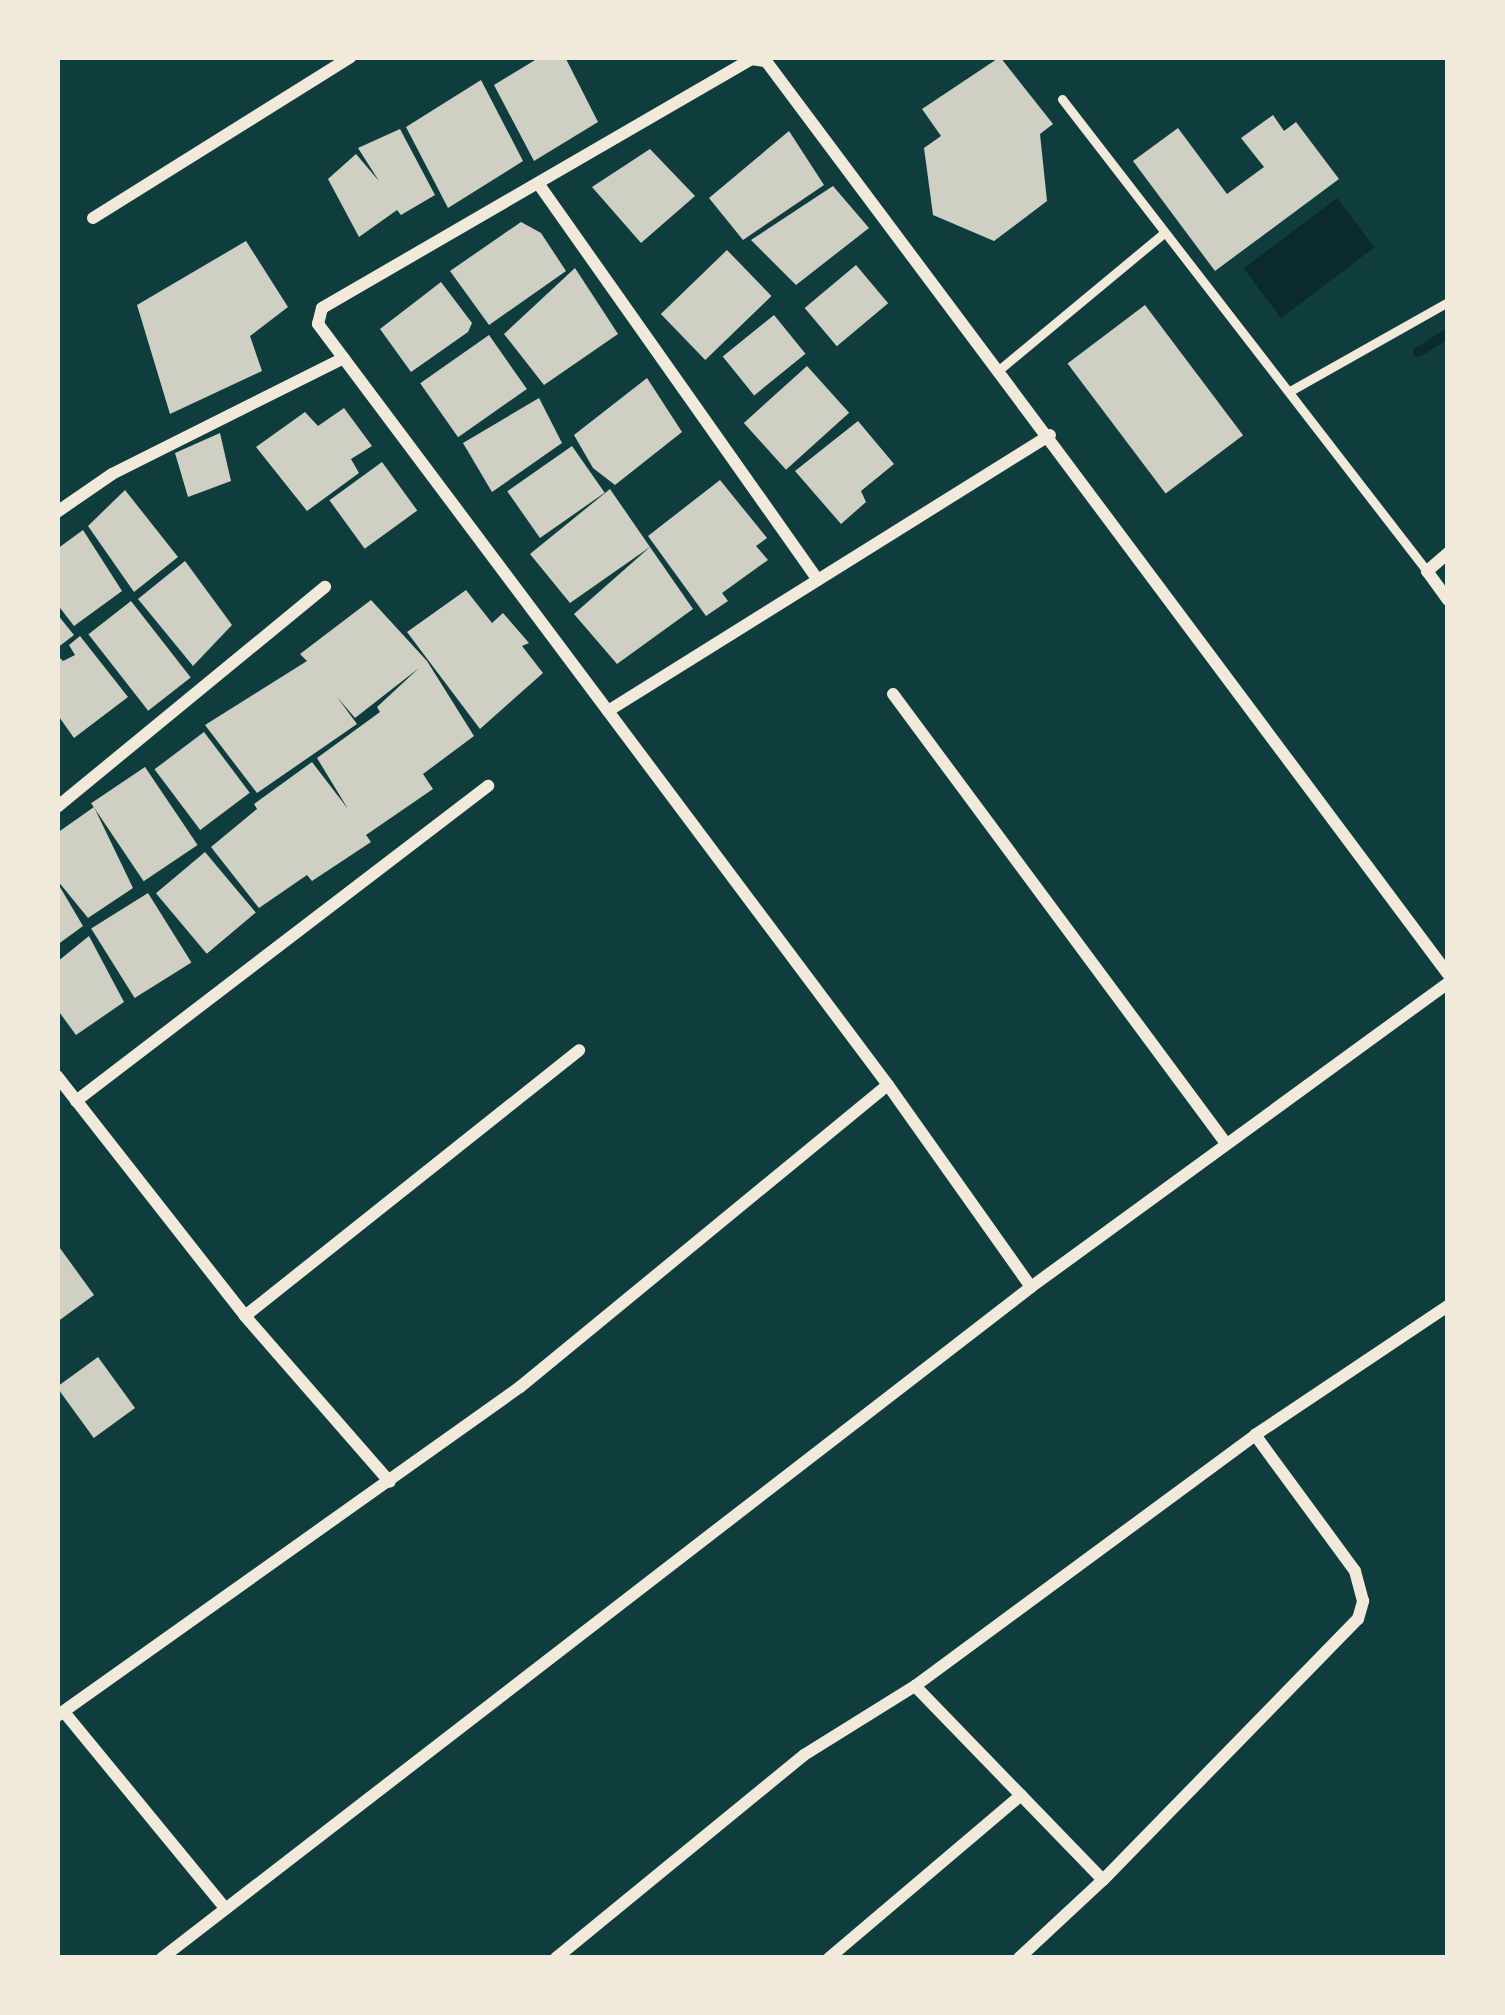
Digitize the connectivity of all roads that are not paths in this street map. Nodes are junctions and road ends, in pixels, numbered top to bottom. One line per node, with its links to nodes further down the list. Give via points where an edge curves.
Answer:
1 (351, 57): 4 (street)
2 (1062, 99): 5 (lane)
3 (540, 186): 7 (street, via 322,308 318,324); 8 (street, via 751,59 766,61); 14 (street)
4 (93, 218)
5 (1164, 233): 8 (lane); 9 (lane)
6 (1448, 302): 9 (lane)
7 (344, 358): 11 (street, via 112,474); 18 (street)
8 (1000, 369): 10 (street)
9 (1290, 391): 13 (lane)
10 (1050, 435): 14 (street); 21 (street)
11 (57, 512)
12 (1448, 553): 13 (street)
13 (1427, 571): 16 (street)
14 (818, 580): 18 (street)
15 (326, 587): 20 (street)
16 (1448, 600)
17 (893, 694): 26 (street)
18 (608, 711): 24 (street)
19 (488, 786): 25 (street)
20 (57, 807)
21 (1448, 979): 26 (street)
22 (579, 1050): 29 (street)
23 (57, 1076): 25 (street)
24 (888, 1085): 27 (street); 31 (street, via 520,1387)
25 (76, 1101): 29 (street)
26 (1225, 1142): 27 (street)
27 (1031, 1286): 36 (street)
28 (1448, 1306): 30 (street)
29 (244, 1316): 31 (street)
30 (1255, 1435): 32 (street); 35 (street, via 1355,1571 1363,1601 1358,1619)
31 (390, 1482): 33 (street)
32 (915, 1686): 34 (street); 38 (street, via 804,1754)
33 (61, 1714): 36 (street)
34 (1021, 1796): 35 (street); 39 (street)
35 (1103, 1880): 40 (street)
36 (225, 1908): 37 (street)
37 (162, 1958)
38 (556, 1958)
39 (829, 1958)
40 (1019, 1958)

